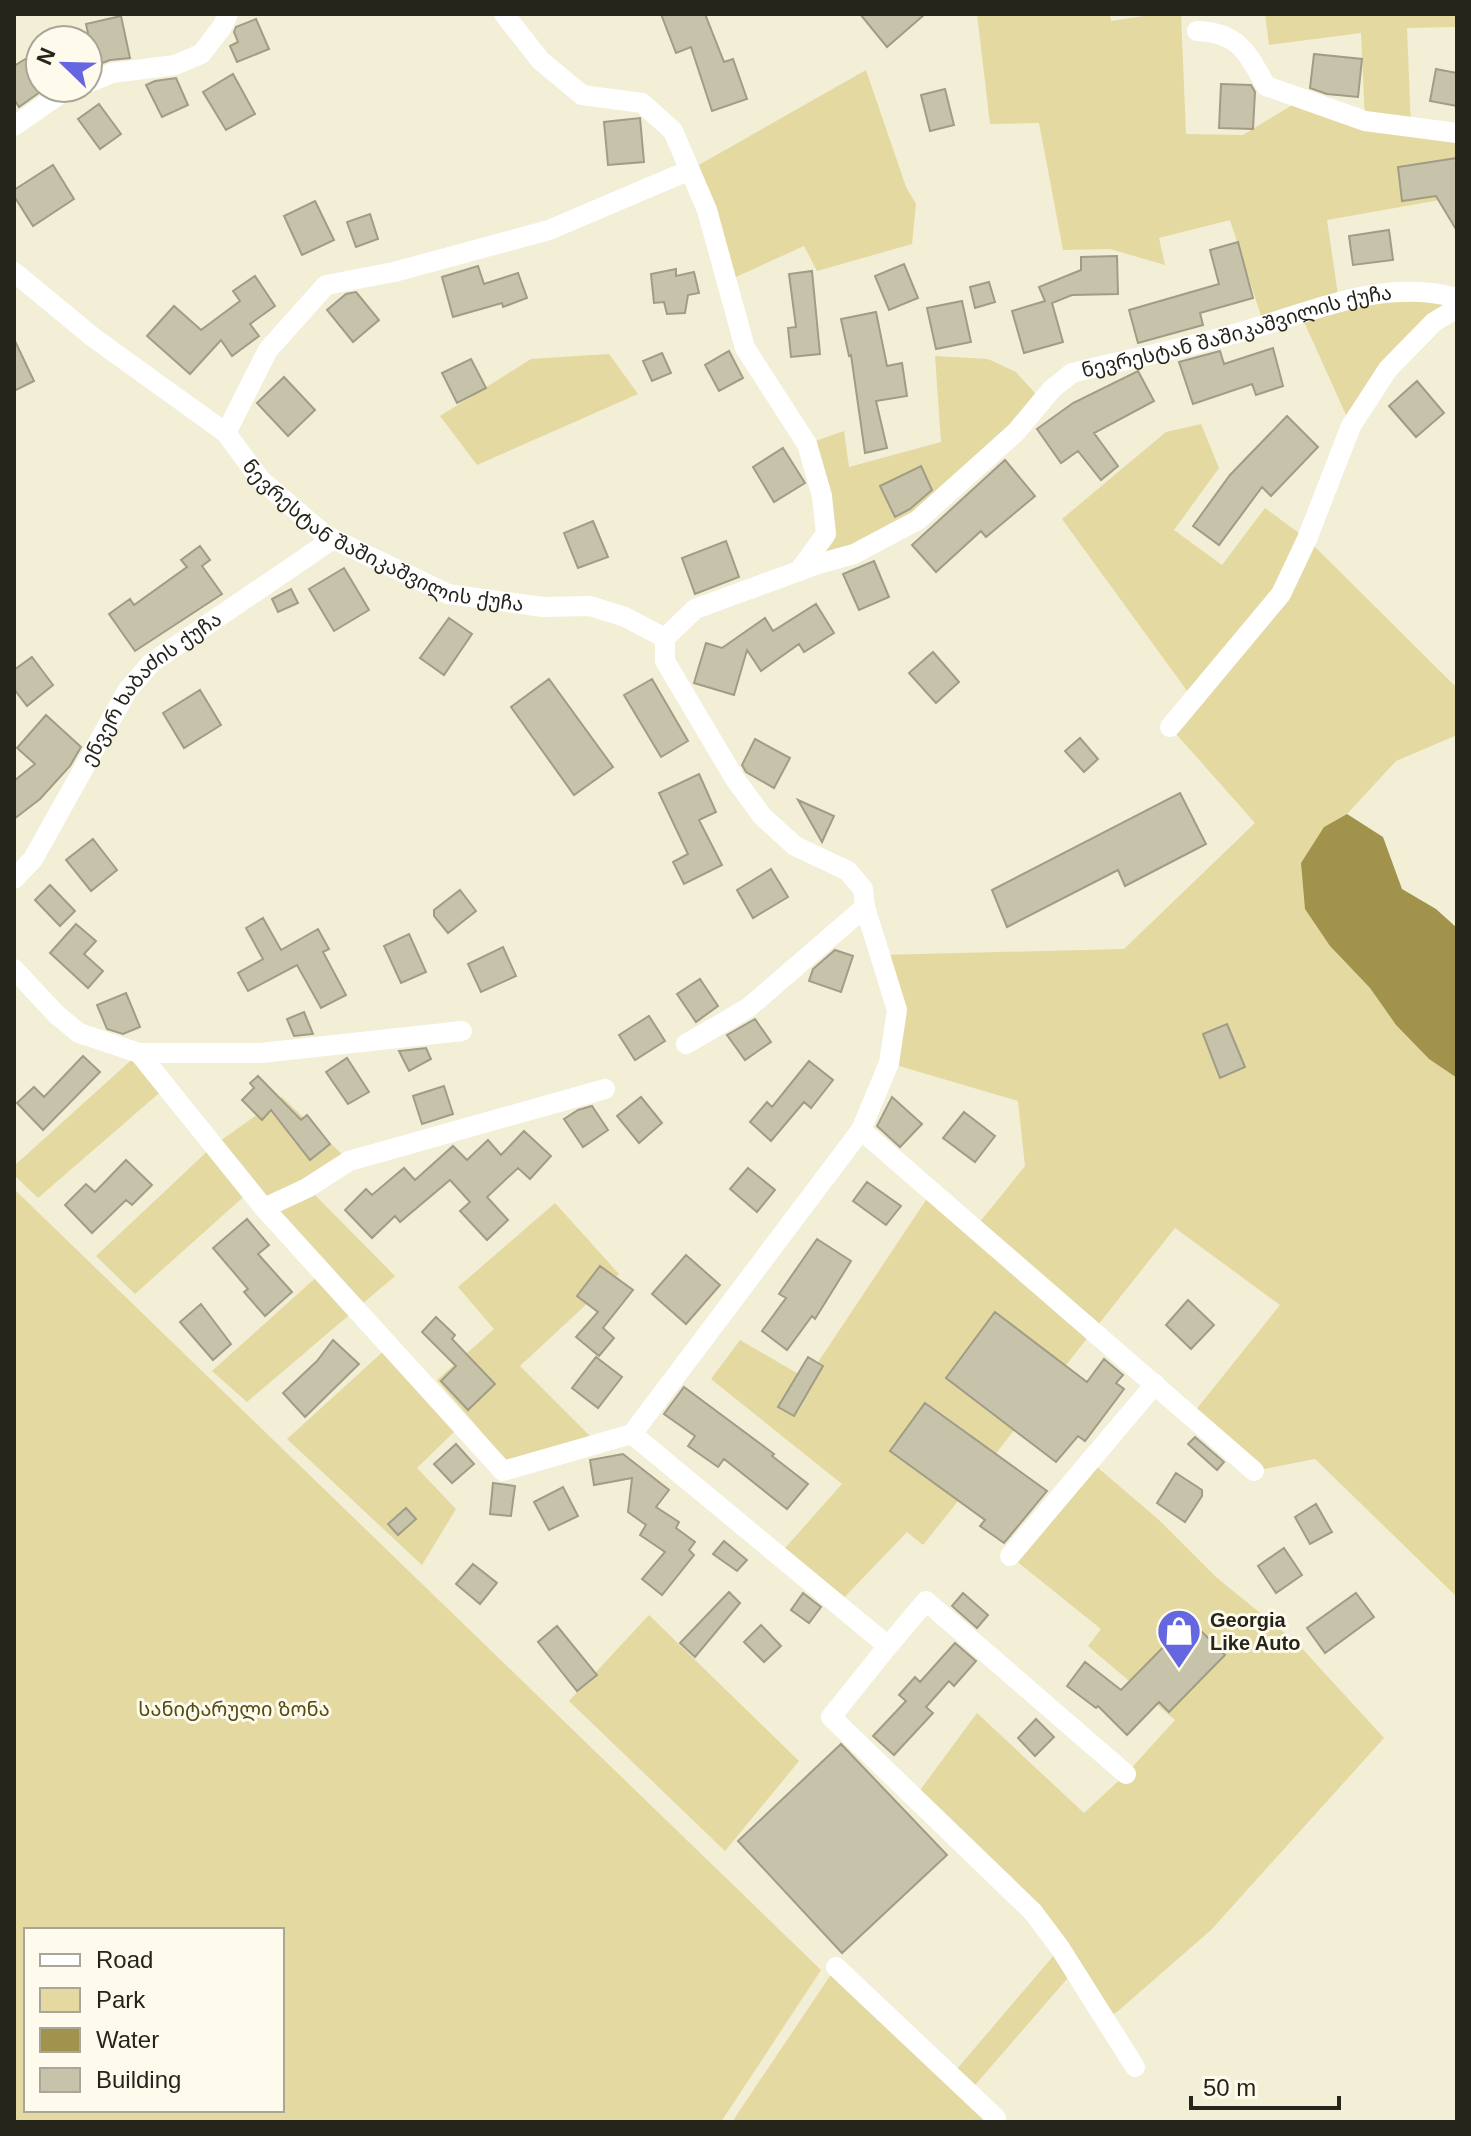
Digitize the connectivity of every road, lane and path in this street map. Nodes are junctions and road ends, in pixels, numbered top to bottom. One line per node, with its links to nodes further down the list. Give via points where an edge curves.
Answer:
1 (228, 14): 4 (street, via 201,54 175,65)
2 (504, 14): 8 (street, via 540,60 582,95 642,103 673,131)
3 (1197, 31): 7 (street, via 1215,32 1247,51 1266,86 1365,121)
4 (104, 76)
5 (46, 104): 6 (street)
6 (14, 126)
7 (1457, 133)
8 (690, 170): 12 (street, via 549,230 326,285 268,350); 14 (street, via 707,210 745,348 807,444 822,496 826,534)
9 (14, 272): 12 (street, ნევრესტან შაშიკაშვილის ქუჩა, via 94,338)
10 (1457, 298): 14 (street, ნევრესტან შაშიკაშვილის ქუჩა, via 1420,290 1381,293 1072,373 1016,432 918,520 854,554)
11 (1457, 308): 16 (street, via 1434,322 1388,369 1351,426 1281,594)
12 (226, 433): 13 (street, ნევრესტან შაშიკაშვილის ქუჩა, via 260,479)
13 (333, 539): 15 (street, ნევრესტან შაშიკაშვილის ქუჩა, via 448,594 543,607 590,606); 17 (street, ენვერ ხაბაძის ქუჩა, via 151,663 127,691 33,859)
14 (799, 571): 15 (street, ნევრესტან შაშიკაშვილის ქუჩა, via 695,609)
15 (665, 638): 18 (street, via 665,661 763,817 795,846 848,871 863,889)
16 (1170, 727)
17 (14, 879)
18 (865, 907): 21 (street, via 748,1008); 24 (street, via 897,1010 889,1063)
19 (14, 969): 22 (street, via 79,1033)
20 (462, 1031): 22 (street, via 261,1053)
21 (686, 1044)
22 (139, 1053): 25 (street)
23 (605, 1089): 25 (street, via 349,1161)
24 (861, 1130): 26 (street); 27 (street)
25 (264, 1208): 27 (street, via 503,1471)
26 (1155, 1384): 28 (street); 29 (street)
27 (632, 1434): 30 (street)
28 (1254, 1471)
29 (1010, 1556)
30 (888, 1646): 31 (street, via 926,1601); 33 (street, via 831,1717 1033,1912)
31 (1126, 1774)
32 (836, 1967): 34 (street)
33 (1135, 2067)
34 (996, 2118)

